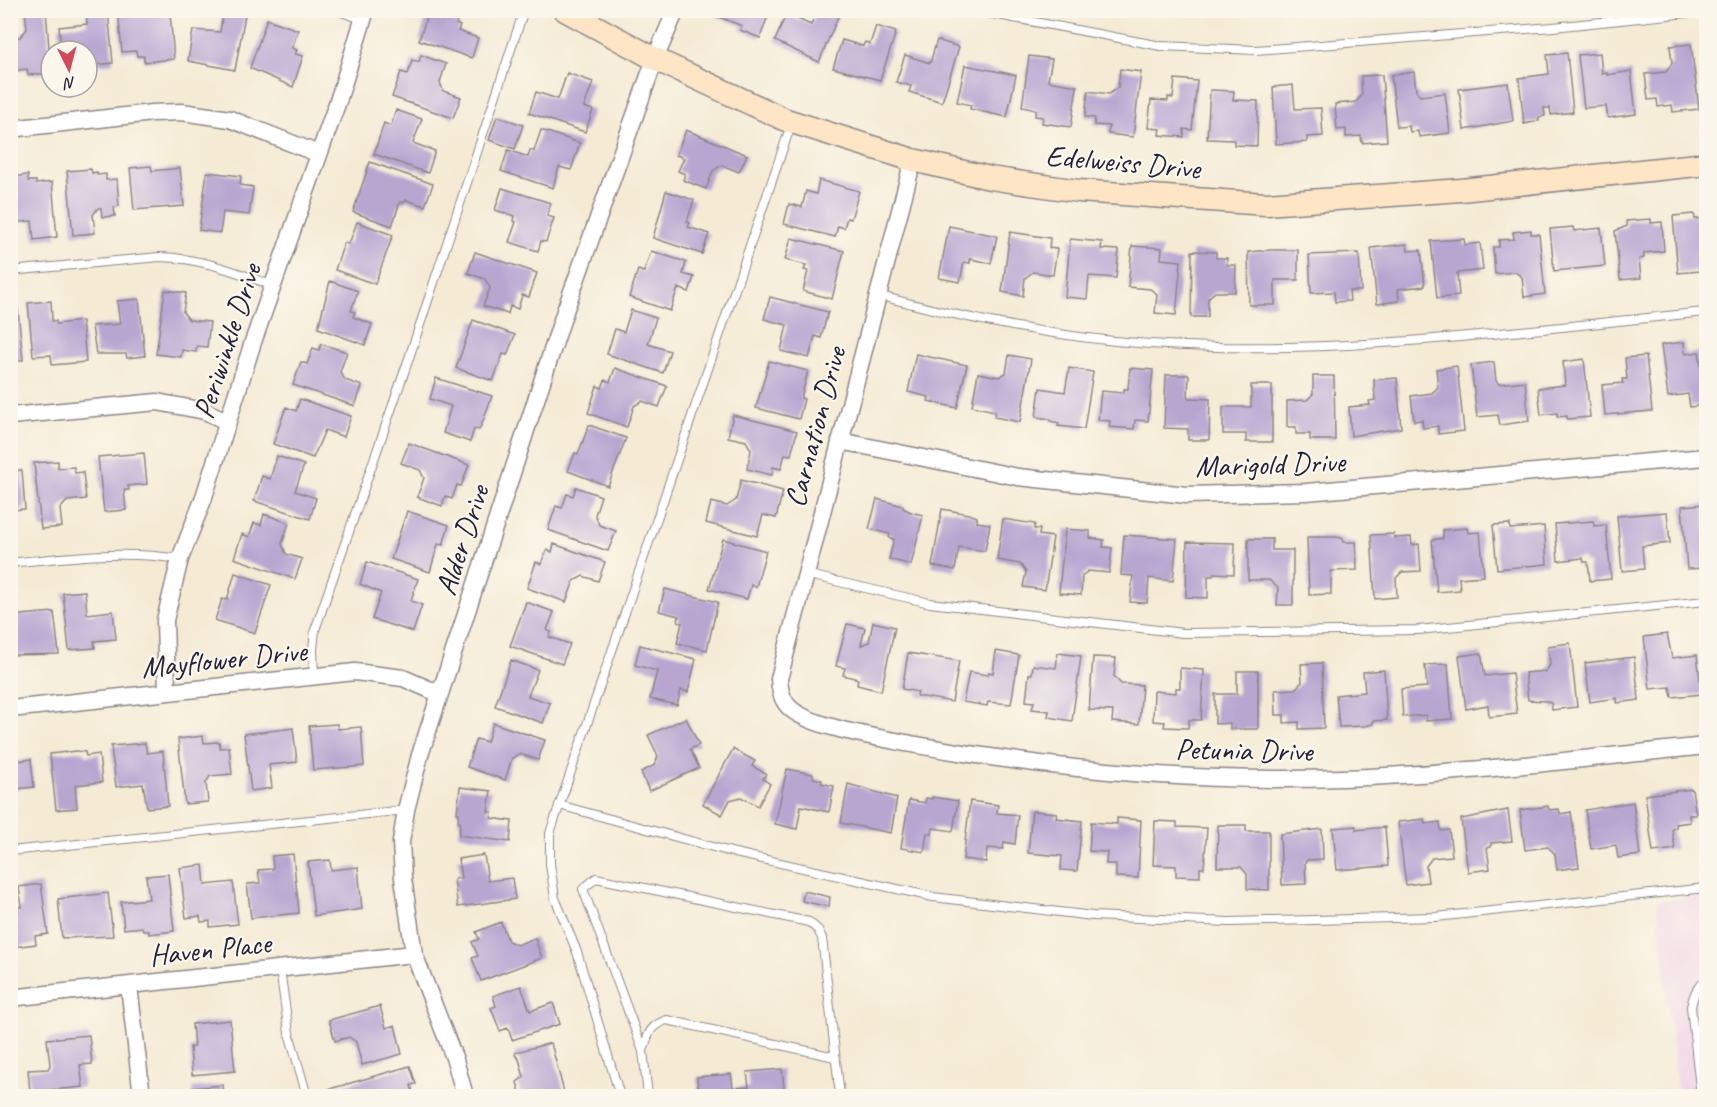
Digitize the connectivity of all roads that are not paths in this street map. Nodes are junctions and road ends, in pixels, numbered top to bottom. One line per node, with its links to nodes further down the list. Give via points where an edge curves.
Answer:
1 (336, 10): 7 (lane)
2 (524, 10): 26 (lane, via 315,630)
3 (565, 10): 8 (street, Edelweiss Drive)
4 (676, 10): 8 (street, Alder Drive)
5 (972, 10): 6 (lane, via 1161,46 1256,50)
6 (1707, 11)
7 (364, 15): 11 (street, Periwinkle Drive)
8 (655, 59): 9 (street, Edelweiss Drive); 28 (street, Alder Drive, via 565,311)
9 (792, 122): 12 (street, Edelweiss Drive); 32 (lane)
10 (10, 129): 11 (street, via 182,112 230,119)
11 (319, 154): 15 (street, Periwinkle Drive)
12 (913, 160): 13 (street, Edelweiss Drive, via 990,178 1079,191 1266,204 1461,190); 16 (street, Carnation Drive)
13 (1707, 164)
14 (10, 271): 15 (lane, via 180,258 208,262)
15 (273, 286): 19 (street, Periwinkle Drive)
16 (877, 295): 17 (lane, via 1041,331 1149,344 1276,347 1358,345); 20 (street, Carnation Drive)
17 (1707, 312)
18 (10, 416): 19 (street, via 157,402 206,411)
19 (228, 423): 22 (street, Periwinkle Drive)
20 (840, 441): 21 (street, Marigold Drive, via 1018,477 1187,495 1306,492); 24 (street, Carnation Drive)
21 (1707, 457)
22 (180, 559): 23 (lane, via 102,554); 27 (street, Periwinkle Drive, via 165,620)
23 (10, 563)
24 (804, 574): 25 (lane, via 930,603 1183,633 1418,630); 29 (street, Carnation Drive, via 779,679)
25 (1707, 601)
26 (314, 677): 27 (street, Mayflower Drive); 28 (street, Mayflower Drive, via 355,672 379,674 403,678)
27 (167, 692): 30 (street, Mayflower Drive)
28 (440, 694): 33 (street, Alder Drive)
29 (788, 707): 31 (street, Petunia Drive, via 808,719 918,745 1156,776 1342,778)
30 (10, 709)
31 (1707, 746)
32 (559, 805): 35 (lane, via 735,853 933,897 1093,916 1229,922 1436,917); 46 (lane, via 550,833 555,898 580,962)
33 (406, 810): 34 (lane); 36 (street, Alder Drive, via 401,842)
34 (10, 851)
35 (1707, 888)
36 (414, 954): 37 (street, Haven Place); 45 (street, Alder Drive)
37 (280, 969): 39 (street, Haven Place); 44 (lane, via 289,1033)
38 (1707, 981): 49 (lane, via 1701,984 1691,1007)
39 (129, 986): 40 (street, Haven Place); 43 (street)
40 (10, 998)
41 (642, 1051): 42 (lane, via 649,1030 667,1020); 42 (lane, via 583,889 596,878 809,922 822,938); 47 (lane)
42 (835, 1057): 48 (lane)
43 (142, 1096)
44 (307, 1096)
45 (465, 1096)
46 (620, 1096)
47 (648, 1096)
48 (840, 1096)
49 (1701, 1096)

